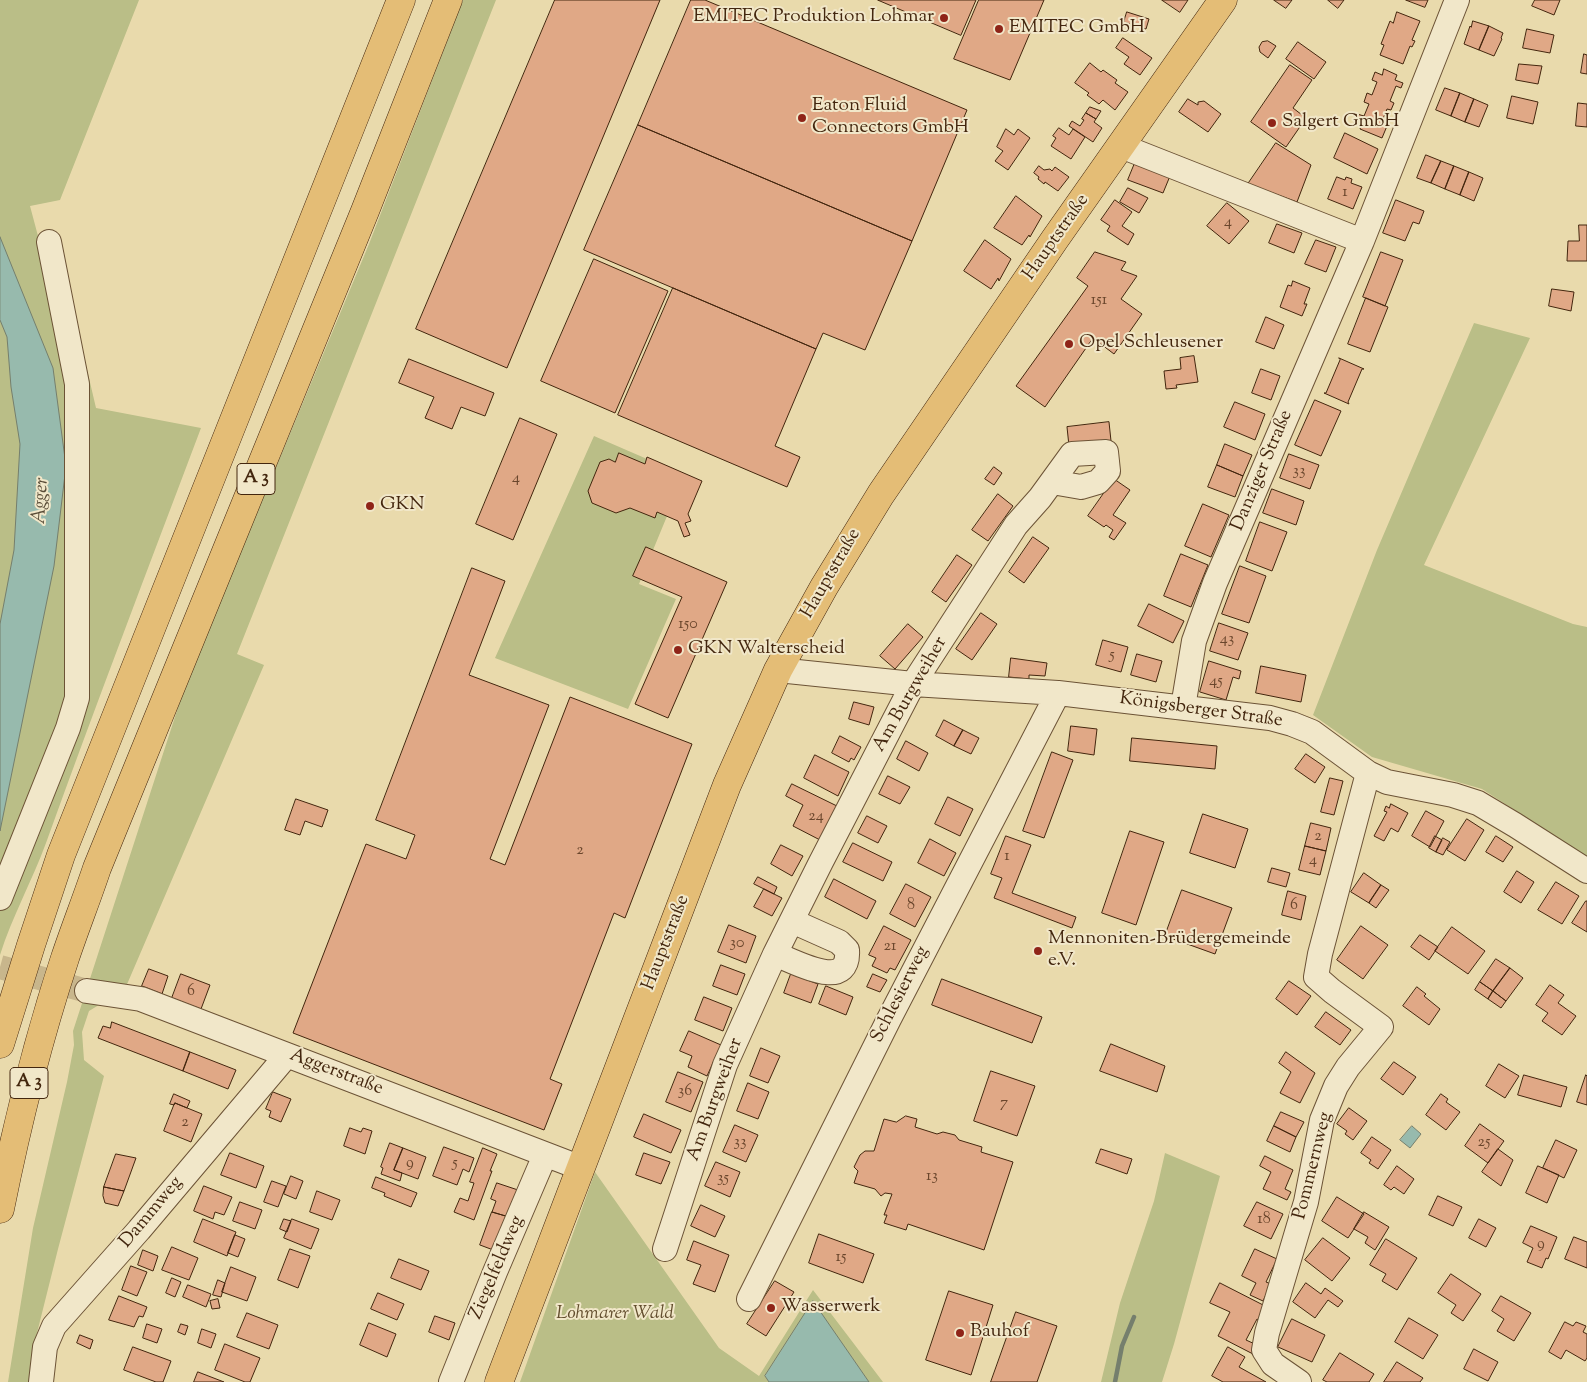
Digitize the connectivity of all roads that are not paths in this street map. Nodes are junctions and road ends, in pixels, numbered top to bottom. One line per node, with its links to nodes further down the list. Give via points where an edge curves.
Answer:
1 (402, 0): 19 (main road, A 3, via 61,855)
2 (448, 0): 23 (main road, A 3, via 97,868 65,958 38,1049)
3 (1223, 0): 5 (main road, Hauptstraße)
4 (1457, 0): 7 (street, Danziger Straße)
5 (1121, 146): 7 (street); 9 (main road, Hauptstraße, via 881,494)
6 (49, 242): 15 (street, via 77,384 77,698)
7 (1362, 242): 12 (street, Danziger Straße, via 1215,583 1194,641)
8 (1052, 482): 10 (street, Am Burgweiher, via 1016,525)
9 (778, 670): 10 (street, Königsberger Straße); 22 (main road, Hauptstraße, via 727,786)
10 (913, 684): 11 (street, Königsberger Straße); 16 (street, Am Burgweiher)
11 (1058, 693): 12 (street, Königsberger Straße); 25 (street, Schlesierweg)
12 (1183, 707): 13 (street, Königsberger Straße, via 1270,718 1292,724 1312,732)
13 (1368, 773): 14 (street, Königsberger Straße, via 1387,782 1478,803); 26 (street, Pommernweg, via 1316,977 1381,1027 1348,1067 1322,1120 1306,1202 1270,1324 1264,1350 1273,1364)
14 (1587, 871)
15 (0, 898)
16 (792, 921): 17 (street, Am Burgweiher); 17 (street, via 839,942 847,950 848,960 843,969 834,974)
17 (775, 954): 24 (street, Am Burgweiher, via 725,1065)
18 (87, 991): 20 (street, Aggerstraße, via 141,999)
19 (0, 1044)
20 (287, 1055): 21 (street, Aggerstraße); 27 (street, Dammweg, via 54,1326 45,1347)
21 (545, 1155): 22 (street, Aggerstraße); 28 (street, Ziegelfeldweg)
22 (581, 1168): 29 (main road, Hauptstraße)
23 (0, 1209)
24 (665, 1248)
25 (748, 1299)
26 (1292, 1380)
27 (41, 1382)
28 (451, 1382)
29 (499, 1382)

